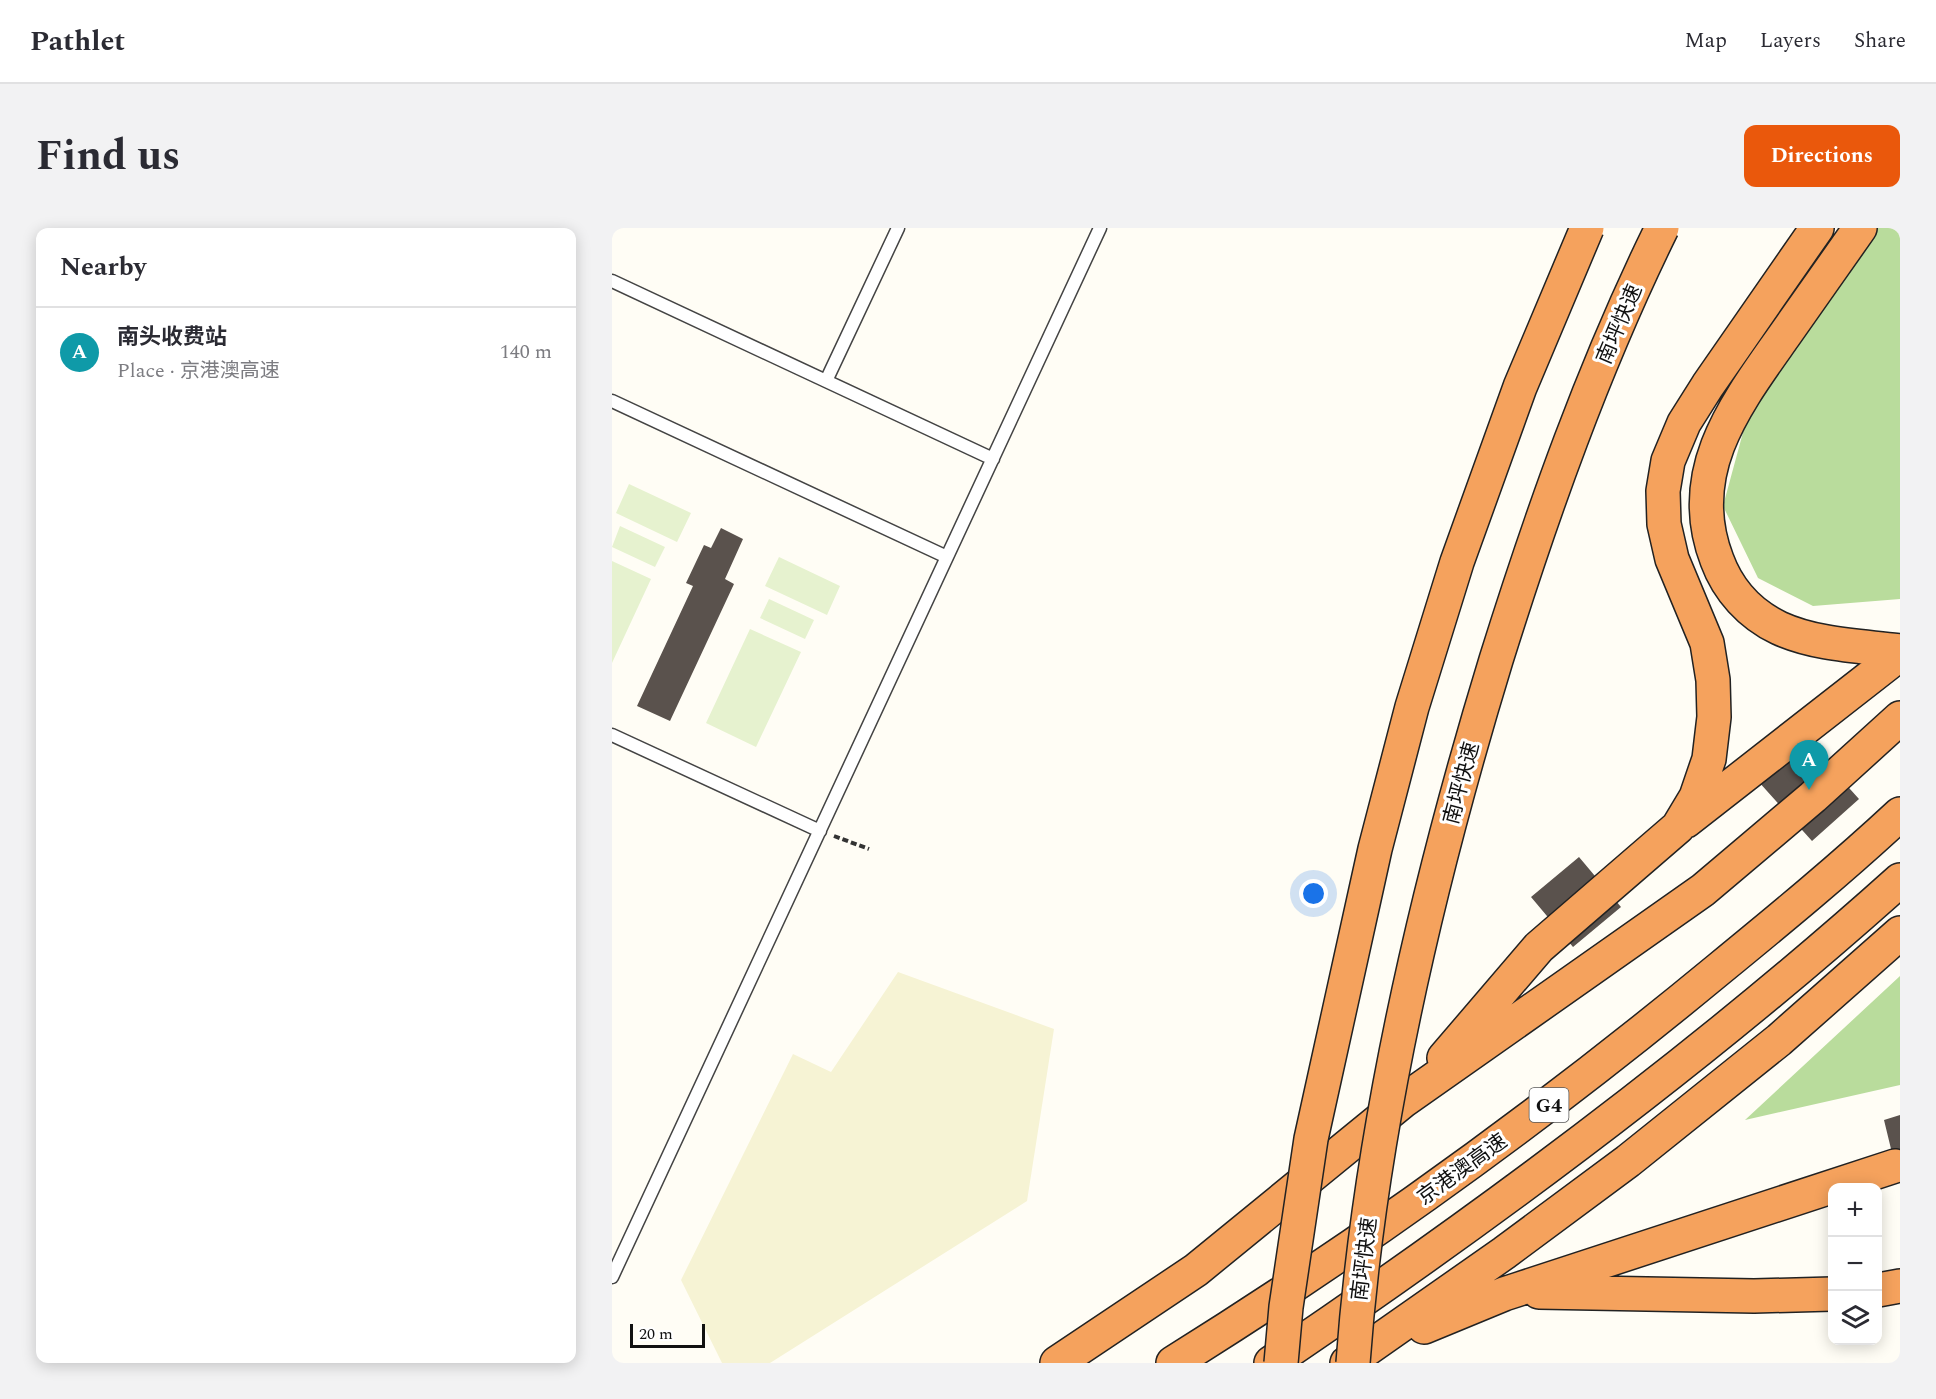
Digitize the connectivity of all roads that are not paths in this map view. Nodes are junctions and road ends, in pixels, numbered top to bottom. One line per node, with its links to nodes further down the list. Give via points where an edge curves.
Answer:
1 (898, 228): 8 (lane)
2 (1100, 228): 10 (lane)
3 (1587, 228): 30 (highway, bridge, via 1520,387 1457,562 1412,707 1311,1139)
4 (1662, 228): 31 (highway, 南坪快速, bridge, via 1581,413 1520,584 1473,737 1403,1023 1376,1164)
5 (1817, 228): 16 (highway, via 1708,385 1684,423 1668,461 1663,491 1664,524 1672,559 1707,643 1713,680 1709,759 1696,797)
6 (1860, 228): 12 (highway, via 1740,397 1722,431 1710,471 1706,508 1710,541 1722,573 1757,615 1781,629 1807,637)
7 (612, 281): 8 (lane)
8 (826, 381): 10 (lane)
9 (612, 401): 11 (lane)
10 (993, 459): 11 (lane)
11 (947, 557): 17 (lane)
12 (1900, 652): 16 (highway)
13 (1900, 718): 20 (highway, via 1703,890)
14 (612, 735): 17 (lane)
15 (1900, 814): 28 (highway, 京港澳高速 / G4, via 1848,863 1671,1009 1524,1124 1366,1238)
16 (1678, 827): 20 (highway, via 1539,947)
17 (820, 831): 22 (lane)
18 (1900, 880): 29 (highway, G4, via 1713,1039 1575,1147 1437,1250)
19 (1900, 933): 31 (highway, via 1779,1040 1628,1161)
20 (1403, 1101): 27 (highway, via 1196,1270)
21 (1895, 1166): 25 (highway)
22 (612, 1277)
23 (1900, 1286): 24 (highway)
24 (1882, 1289)
25 (1504, 1294): 26 (highway); 31 (highway, via 1451,1314)
26 (1828, 1294)
27 (1057, 1363)
28 (1173, 1363)
29 (1271, 1363)
30 (1281, 1363)
31 (1350, 1363)

